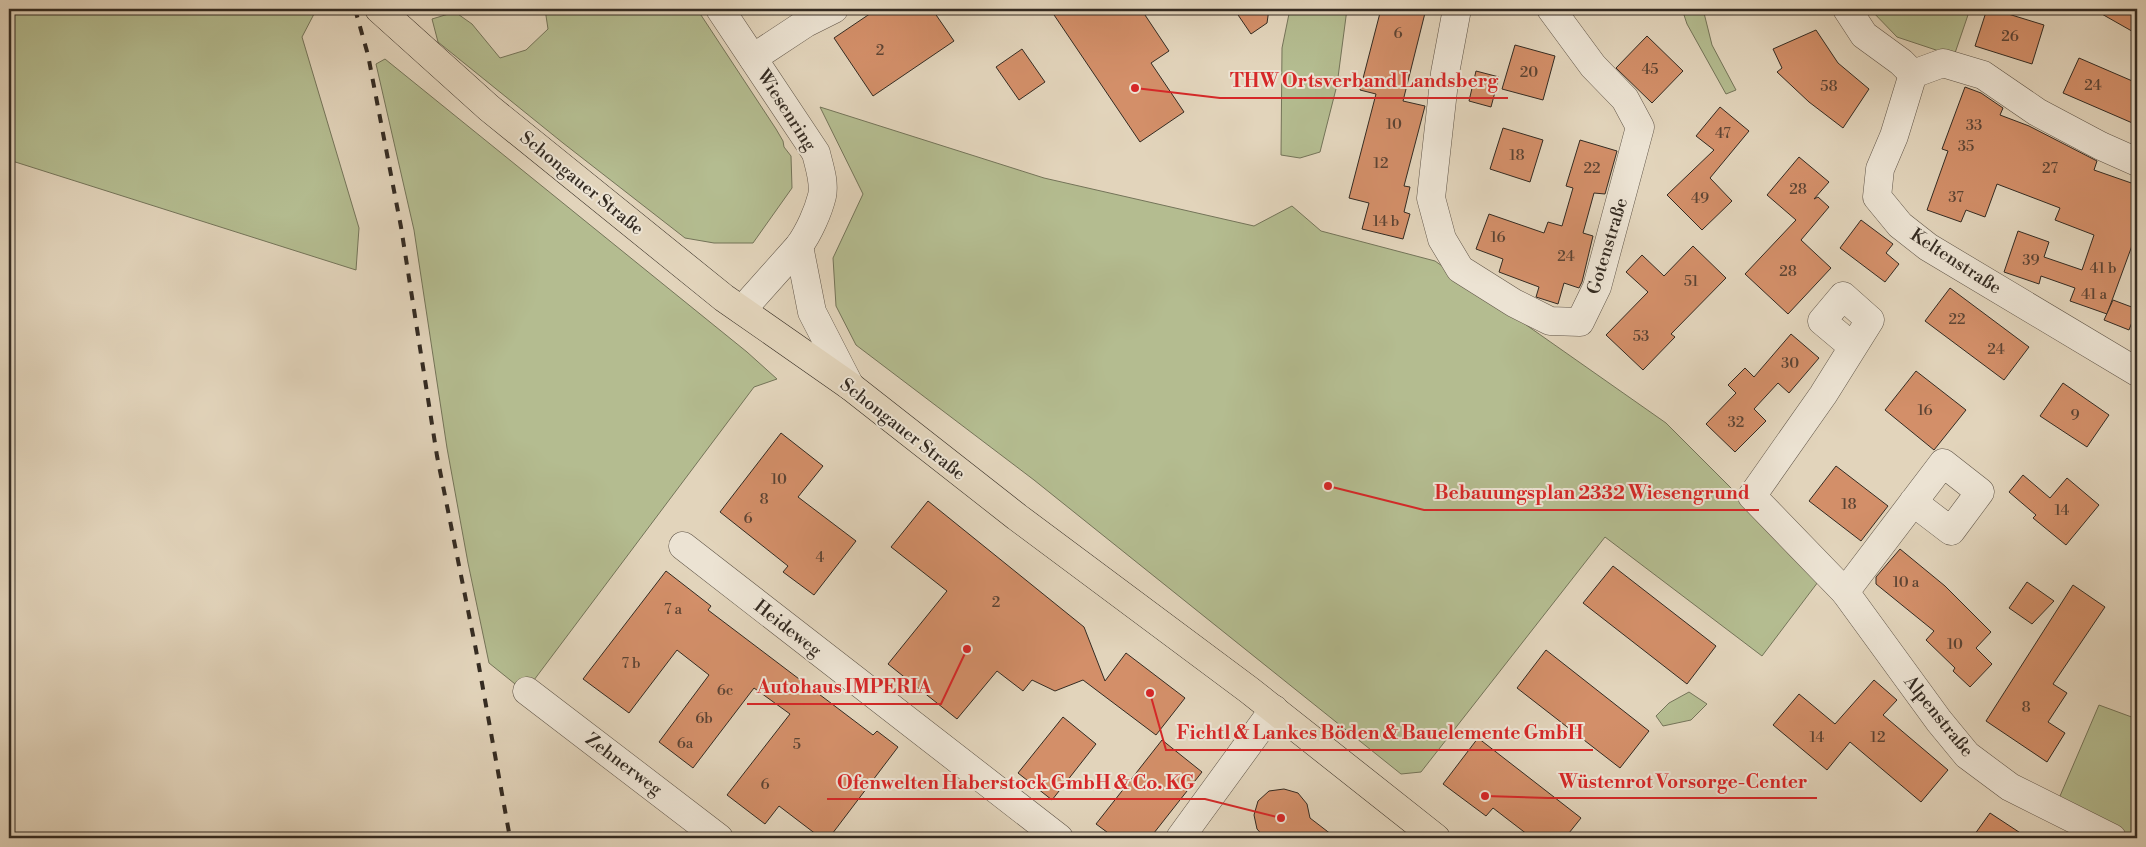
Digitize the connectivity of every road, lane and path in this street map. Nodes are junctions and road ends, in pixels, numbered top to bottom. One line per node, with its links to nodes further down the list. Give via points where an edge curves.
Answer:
1 (379, 9): 11 (main road, Schongauer Straße, via 489,108)
2 (720, 9): 7 (street, Wiesenring)
3 (834, 9): 7 (street, via 806,23)
4 (1457, 9): 5 (street, Gotenstraße, via 1445,73 1431,198 1442,239 1460,269 1514,303 1550,321 1580,322 1597,287 1640,127 1625,99 1593,66)
5 (1551, 9)
6 (1846, 9): 8 (street, via 1864,35)
7 (753, 58): 10 (street, Wiesenring, via 816,153 821,172 822,194)
8 (1913, 74): 9 (street, via 1944,63 1983,75 2037,112); 13 (street, Keltenstraße, via 1880,169 1877,197 1900,224 1928,247)
9 (2137, 162)
10 (799, 246): 11 (street, Wiesenring); 14 (street, via 812,312)
11 (742, 310): 14 (main road, Schongauer Straße)
12 (1852, 347): 17 (street, Alpenstraße, via 1823,395 1752,496)
13 (2137, 372)
14 (850, 386): 19 (main road, Schongauer Straße, via 1017,517)
15 (1914, 502): 17 (street)
16 (682, 546): 21 (street, Heideweg)
17 (1845, 592): 24 (street, Alpenstraße, via 1967,755 2010,787)
18 (528, 691): 20 (street, Zehnerweg)
19 (1274, 709): 22 (street); 23 (main road, Schongauer Straße)
20 (719, 838)
21 (1058, 838)
22 (1180, 838)
23 (1436, 838)
24 (2112, 838)

